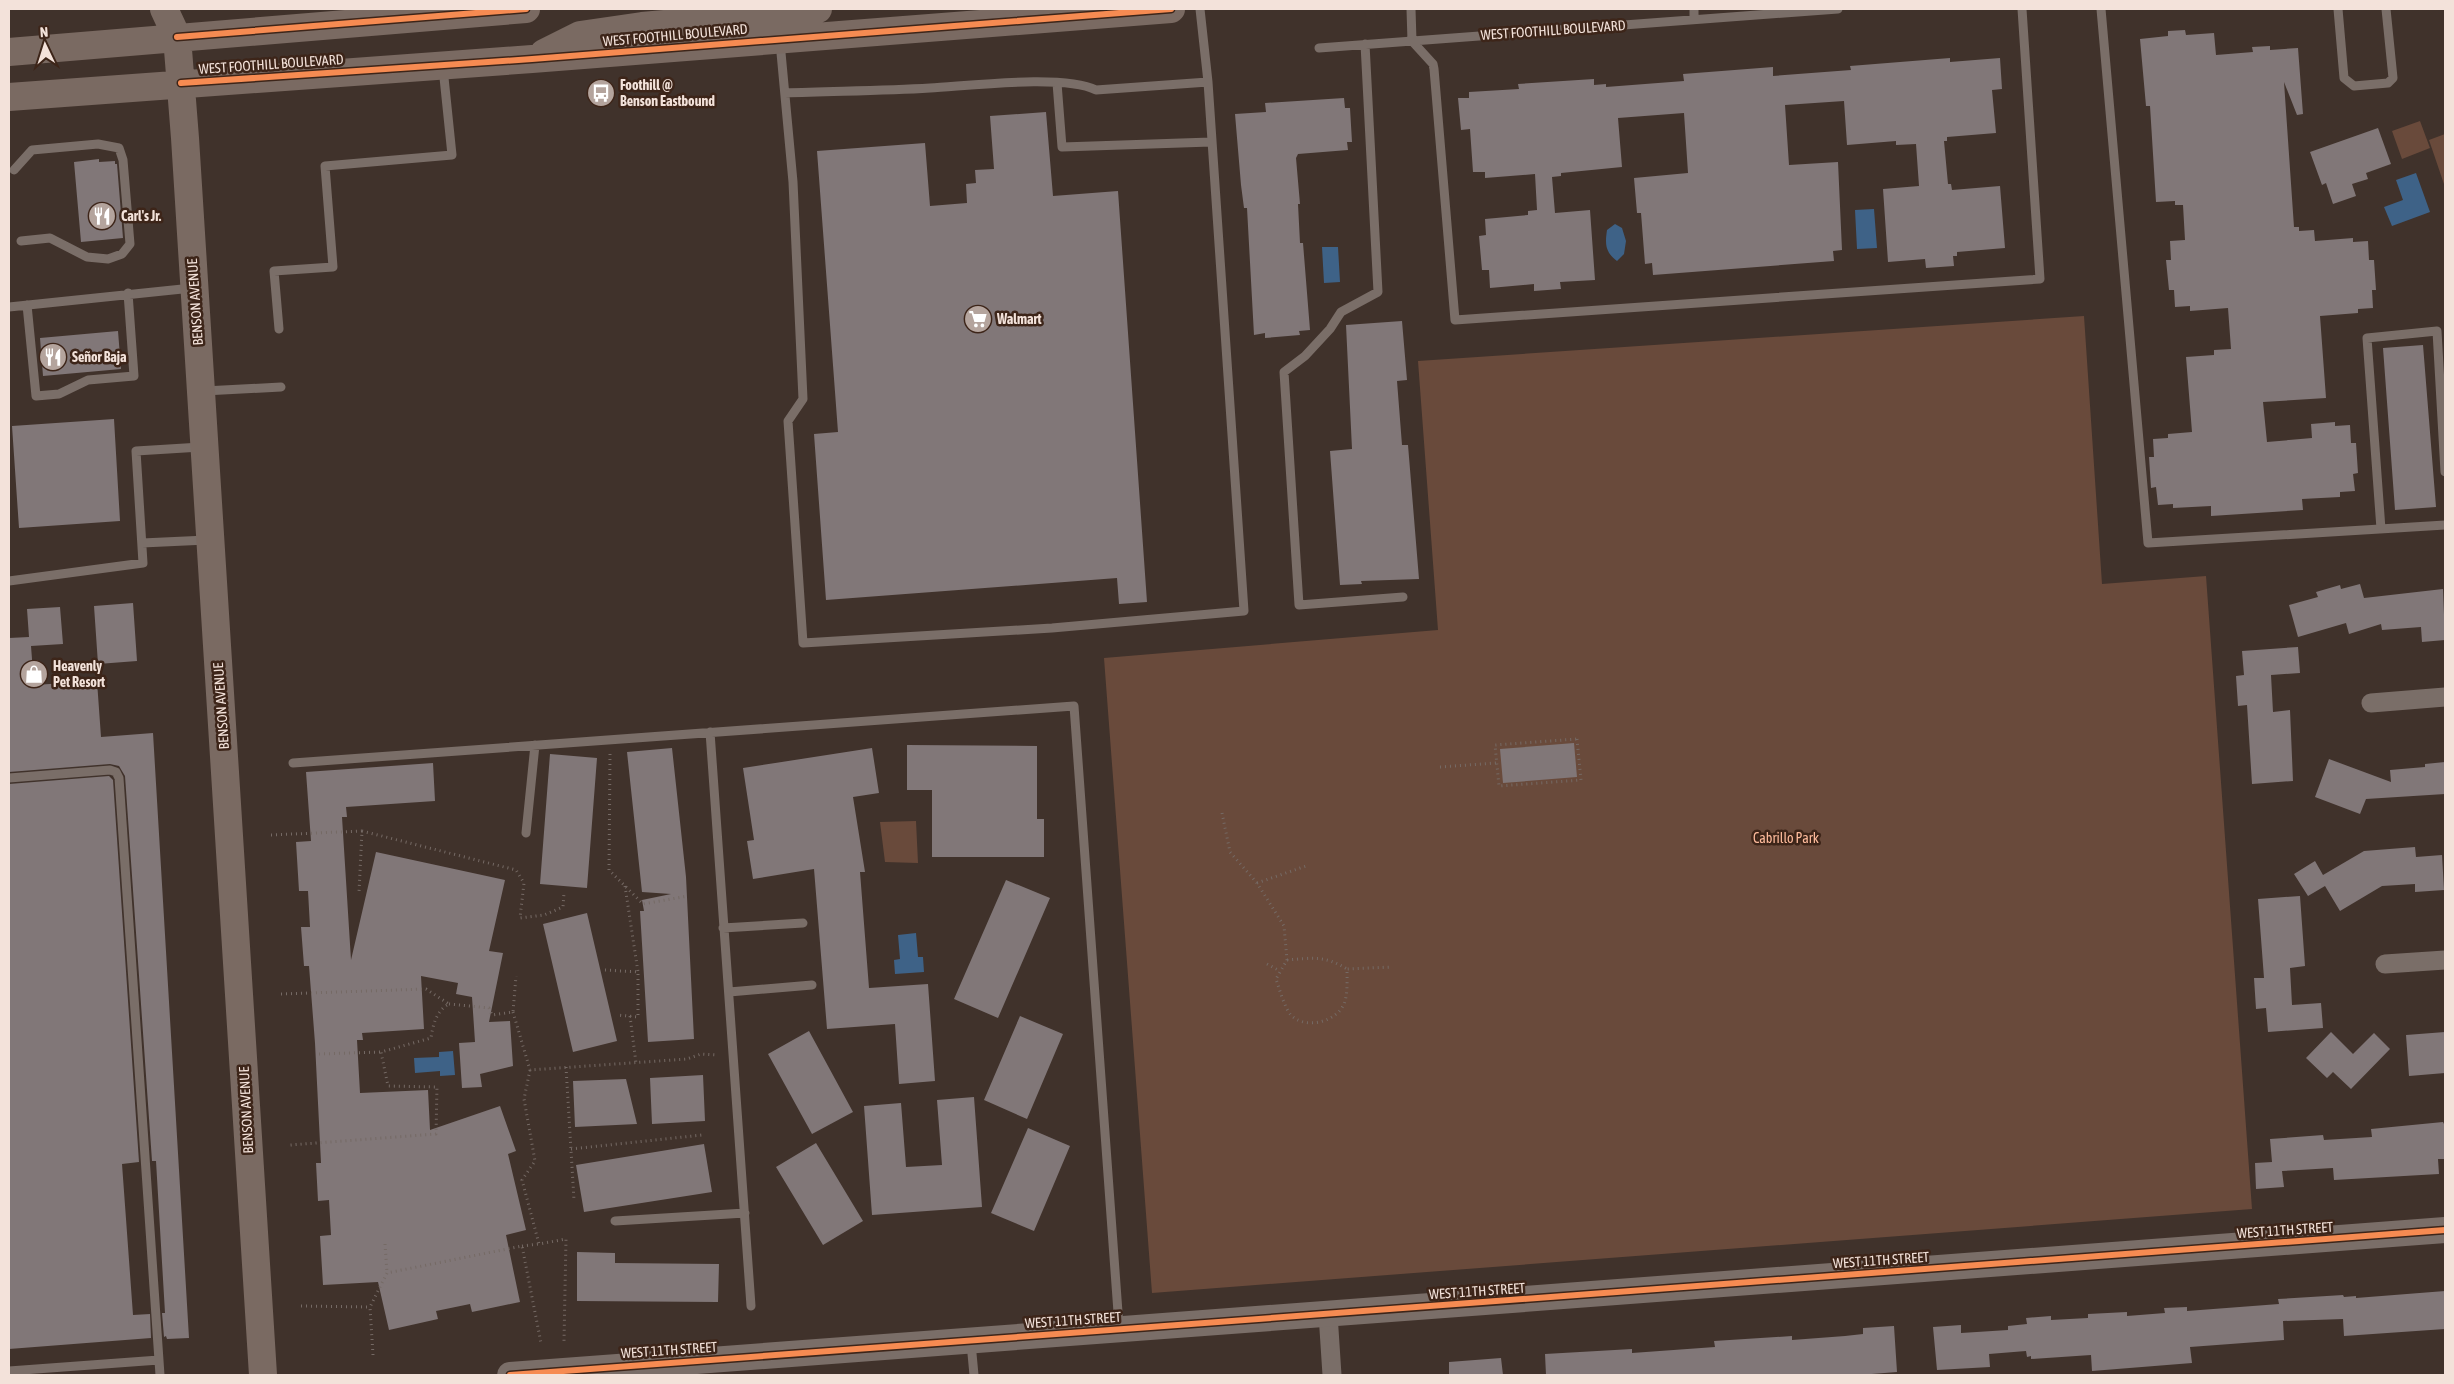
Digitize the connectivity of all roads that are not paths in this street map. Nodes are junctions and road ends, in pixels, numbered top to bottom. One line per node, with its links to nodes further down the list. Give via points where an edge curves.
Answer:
1 (164, 9): 17 (main road, BENSON AVENUE)
2 (187, 9): 17 (main road, BENSON AVENUE)
3 (526, 9): 15 (main road)
4 (773, 9): 23 (main road, via 755,16 580,35)
5 (818, 9): 18 (main road, via 792,14)
6 (1171, 9): 18 (main road, WEST FOOTHILL BOULEVARD)
7 (1200, 9): 25 (lane)
8 (1411, 9): 19 (lane)
9 (1694, 9): 16 (lane)
10 (1838, 9): 16 (lane, WEST FOOTHILL BOULEVARD)
11 (2022, 9): 19 (lane, via 2040,279 1454,320 1434,70 1433,64)
12 (2101, 9): 43 (lane, via 2148,543)
13 (2338, 9): 14 (lane, via 2344,78 2354,86 2388,83 2393,78)
14 (2386, 9)
15 (409, 14): 17 (main road)
16 (1694, 20): 19 (lane, WEST FOOTHILL BOULEVARD)
17 (177, 37): 22 (main road); 26 (main road, BENSON AVENUE)
18 (780, 39): 23 (main road, WEST FOOTHILL BOULEVARD); 28 (lane)
19 (1412, 41): 20 (lane, WEST FOOTHILL BOULEVARD)
20 (1364, 44): 21 (lane, WEST FOOTHILL BOULEVARD); 47 (lane, via 1378,292 1341,312 1305,356 1284,372 1299,605)
21 (1319, 48)
22 (9, 52)
23 (532, 59): 24 (main road, WEST FOOTHILL BOULEVARD)
24 (443, 65): 26 (main road, WEST FOOTHILL BOULEVARD); 37 (lane, via 452,155 325,166 333,267 274,271)
25 (1208, 82): 27 (lane, via 1096,90 1084,84); 30 (lane)
26 (181, 83): 29 (main road, WEST FOOTHILL BOULEVARD); 33 (main road, BENSON AVENUE)
27 (1057, 83): 28 (lane); 30 (lane, via 1062,147)
28 (785, 93): 30 (lane, via 793,182 803,399 788,421 803,643 1052,628 1244,611)
29 (9, 96)
30 (1212, 142)
31 (14, 170): 32 (lane, via 32,150 110,145 119,148 123,160 130,244 122,254 108,259 87,257 50,238)
32 (21, 241)
33 (194, 288): 34 (lane); 39 (main road, BENSON AVENUE)
34 (128, 293): 35 (lane); 35 (lane, via 134,376 88,380 59,394 36,396)
35 (27, 305): 36 (lane)
36 (9, 306)
37 (279, 329)
38 (282, 387): 39 (lane)
39 (201, 392): 40 (main road, BENSON AVENUE)
40 (204, 447): 44 (main road, BENSON AVENUE); 45 (lane, via 136,451)
41 (2445, 472): 43 (lane, via 2437,331 2367,338)
42 (2445, 525): 43 (lane)
43 (2381, 529)
44 (210, 540): 45 (lane); 71 (main road, BENSON AVENUE)
45 (142, 543): 46 (lane, via 143,563)
46 (9, 581)
47 (1402, 597)
48 (2445, 697): 49 (street)
49 (2372, 703)
50 (710, 732): 51 (lane); 56 (lane); 66 (lane, via 1074,706)
51 (535, 744): 52 (lane); 54 (lane)
52 (293, 763)
53 (9, 778): 68 (lane, via 110,770 119,778)
54 (526, 833)
55 (803, 923): 56 (lane)
56 (723, 928): 60 (lane)
57 (2445, 960): 58 (street)
58 (2384, 964)
59 (812, 985): 60 (lane)
60 (729, 992): 61 (lane)
61 (745, 1213): 62 (lane); 64 (lane)
62 (615, 1221)
63 (2445, 1230): 65 (street, WEST 11TH STREET)
64 (751, 1306)
65 (1328, 1314): 66 (street, WEST 11TH STREET); 74 (street)
66 (1120, 1329): 67 (street, WEST 11TH STREET)
67 (971, 1341): 72 (street, WEST 11TH STREET, via 719,1363); 73 (lane)
68 (159, 1360): 69 (lane); 70 (lane)
69 (9, 1371)
70 (160, 1375)
71 (262, 1375)
72 (510, 1375)
73 (974, 1375)
74 (1332, 1375)

